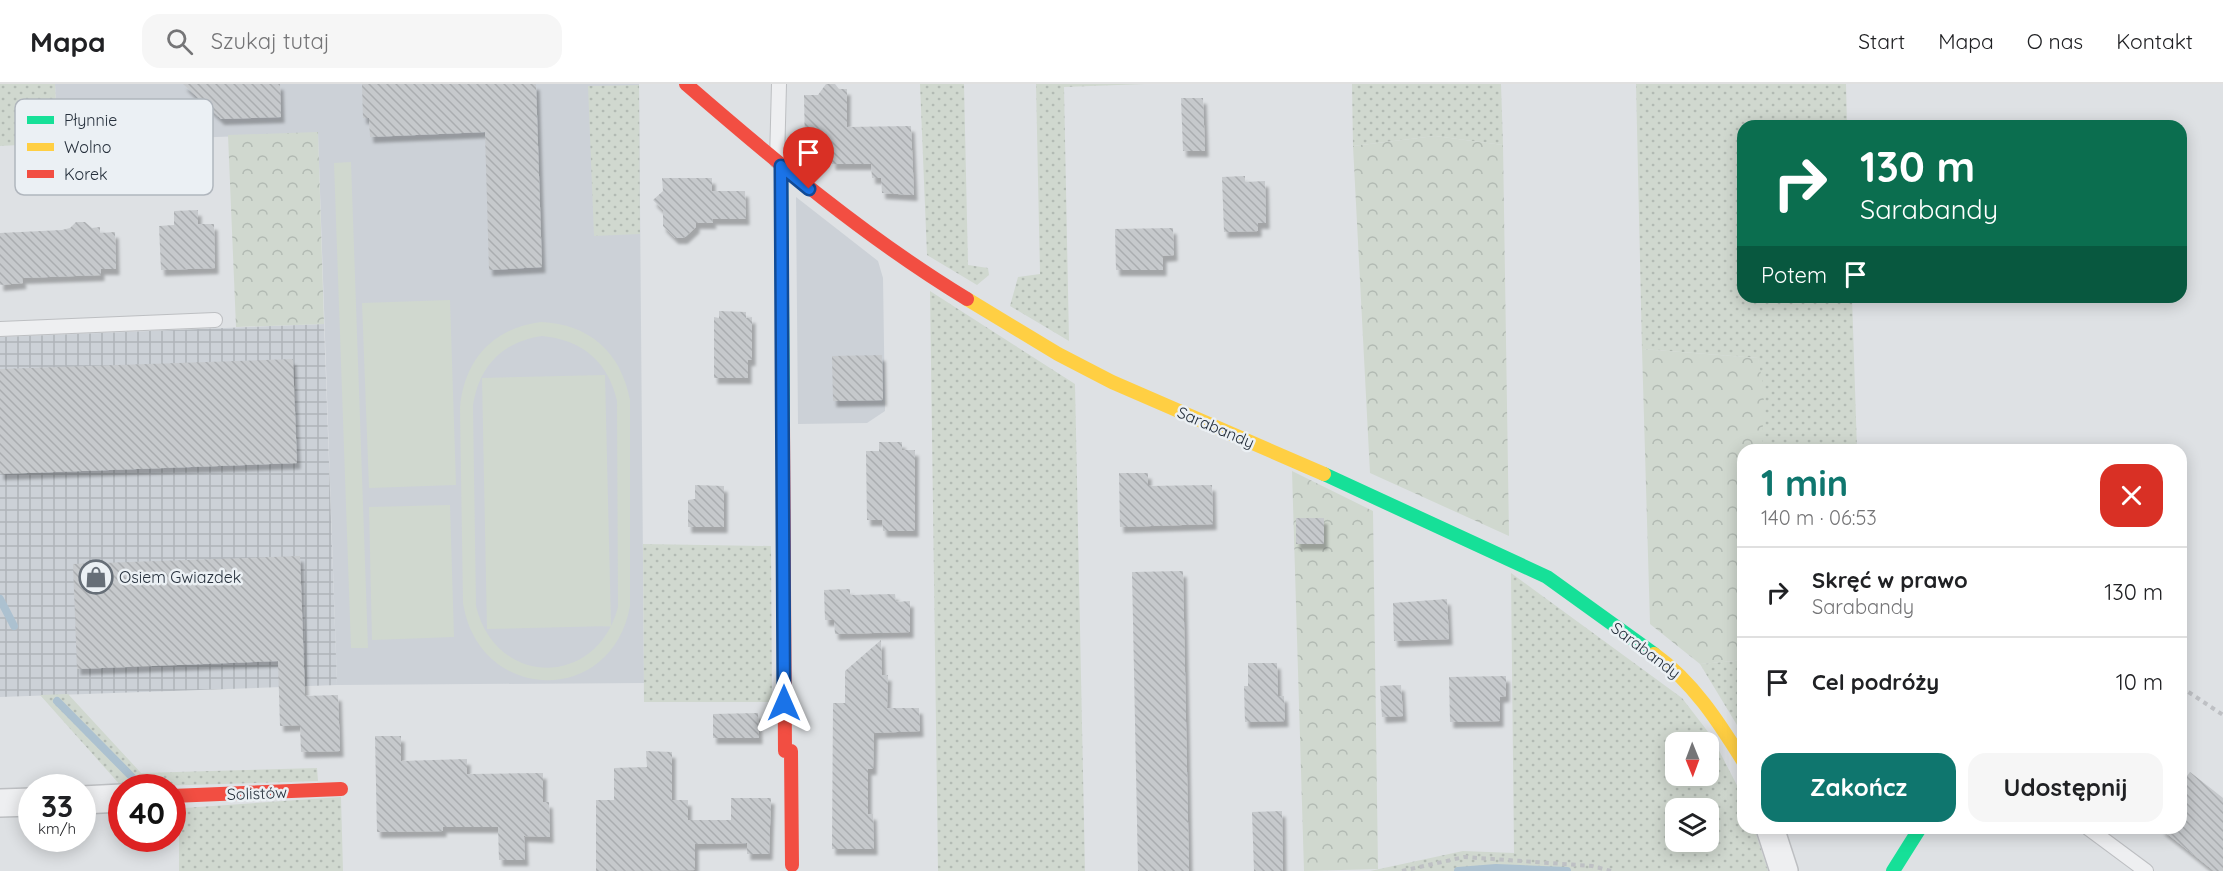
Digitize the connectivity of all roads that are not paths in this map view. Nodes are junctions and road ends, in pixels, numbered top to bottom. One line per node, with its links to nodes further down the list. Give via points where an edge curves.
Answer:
1 (686, 84): 3 (street, Sarabandy)
2 (779, 84): 3 (lane)
3 (779, 165): 6 (street, Sarabandy, via 900,257 1058,354 1112,382 1547,577 1678,672); 14 (street, via 785,751 791,751)
4 (215, 320): 5 (lane)
5 (0, 329)
6 (1737, 751)
7 (341, 789): 8 (street, Solistów)
8 (186, 795)
9 (18, 803): 10 (street)
10 (0, 804)
11 (1772, 834): 15 (street)
12 (1916, 834): 16 (street)
13 (2096, 834): 17 (lane)
14 (792, 865)
15 (1784, 871)
16 (1893, 871)
17 (2146, 871)

